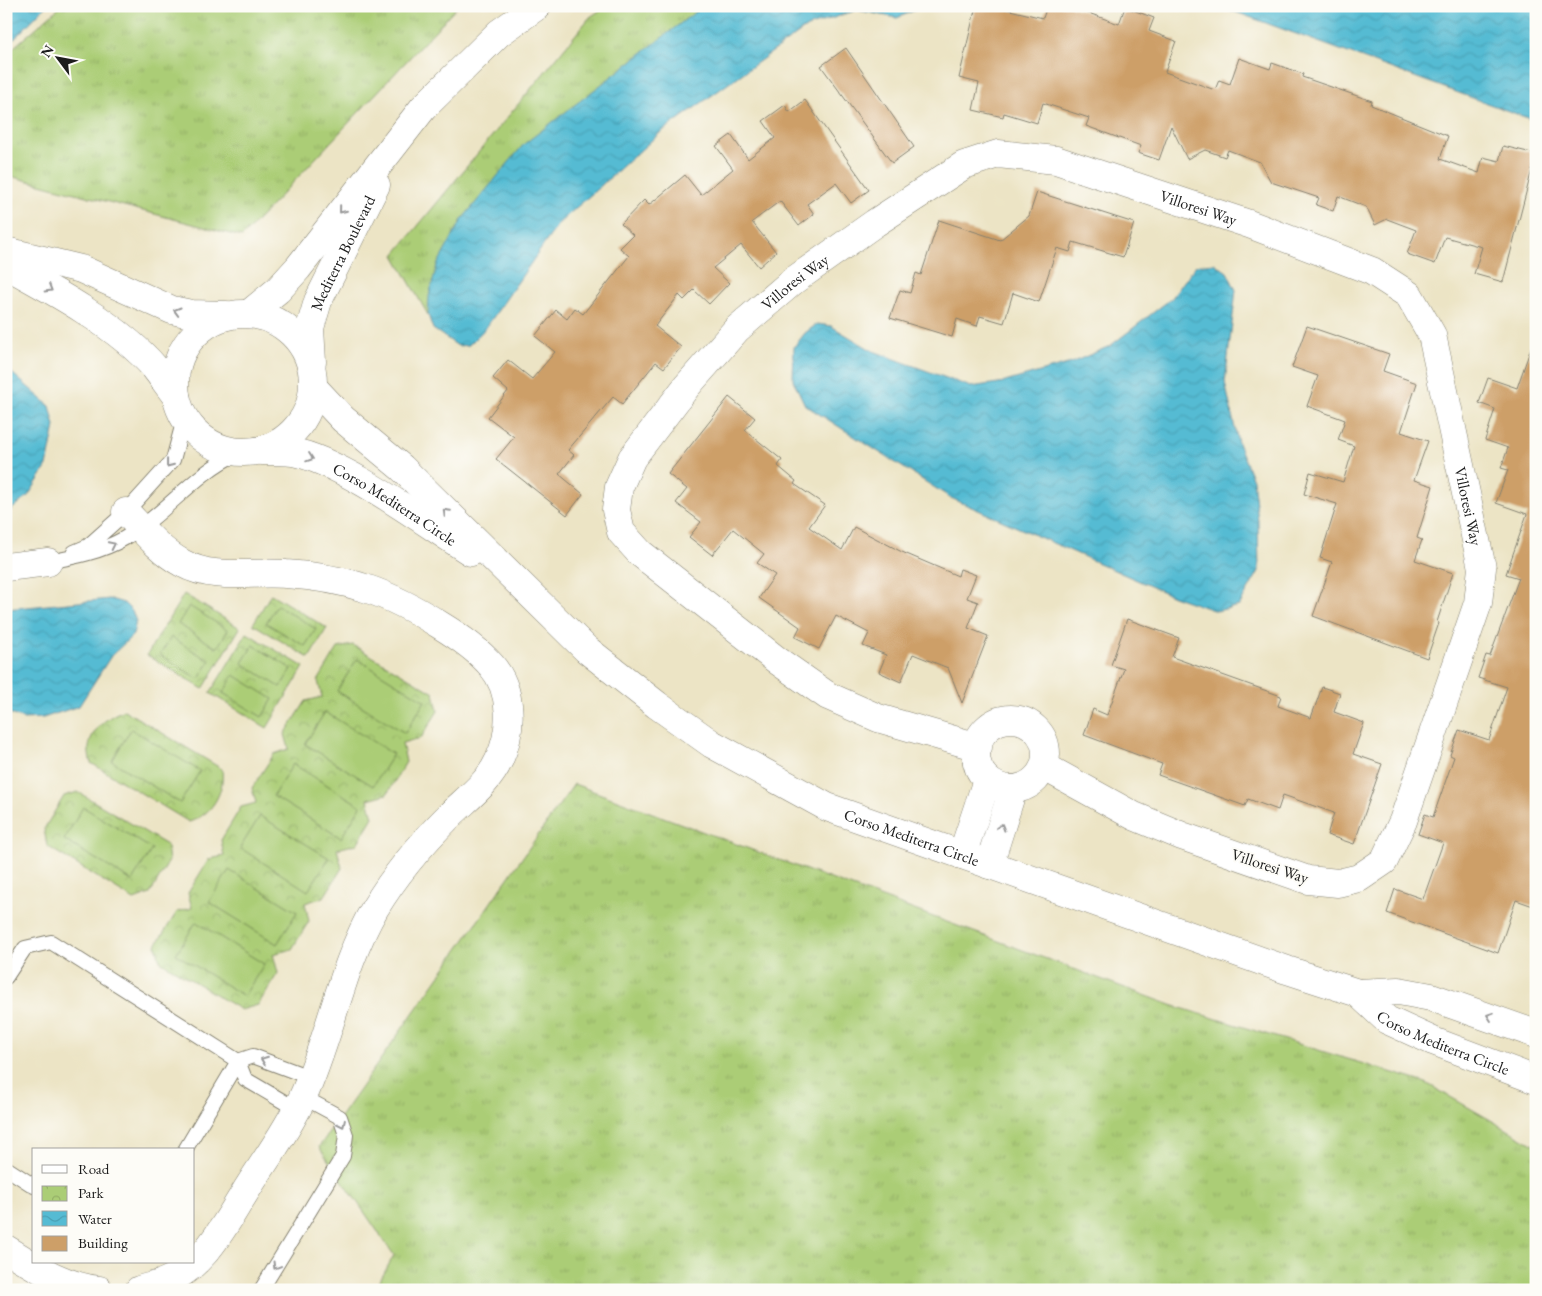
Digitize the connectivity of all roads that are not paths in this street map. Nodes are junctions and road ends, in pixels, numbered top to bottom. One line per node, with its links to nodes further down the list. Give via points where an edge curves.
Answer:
1 (537, 6): 2 (street, Mediterra Boulevard, via 500,33 423,108)
2 (396, 145): 5 (street, Mediterra Boulevard, one-way to 5, via 278,290); 6 (street, Mediterra Boulevard, via 318,301 310,328)
3 (6, 251): 5 (street, Corso Mediterra Circle, one-way to 3, via 191,314 172,310 81,269)
4 (6, 266): 7 (street, Corso Mediterra Circle, one-way to 7, via 109,328 154,368)
5 (238, 314): 6 (street, Corso Mediterra Circle, via 271,318 290,329 304,346); 7 (street, via 207,324 191,338 180,356 175,376)
6 (313, 377): 8 (street, via 309,409 298,427 282,442); 12 (street, Corso Mediterra Circle, one-way to 6, via 402,468 344,419)
7 (180, 408): 8 (street, Corso Mediterra Circle, via 204,440 217,447); 9 (lane, one-way to 9, via 173,460)
8 (250, 452): 9 (lane, via 216,463); 12 (street, Corso Mediterra Circle, one-way to 12, via 294,452 338,470)
9 (133, 520): 10 (lane, via 88,546); 10 (lane, one-way to 9, via 97,552); 24 (street, via 165,552 184,565 216,574 285,574 337,580 375,589 416,610 469,645 491,665 506,693 508,725 499,762 480,787 446,818 404,867 376,906 354,948)
10 (48, 562): 11 (street)
11 (6, 567)
12 (518, 583): 17 (street, Corso Mediterra Circle, via 586,649 712,744 827,807)
13 (978, 747): 14 (street, via 984,731 994,723 1018,719 1038,731 1044,741 1047,753); 14 (street, Villoresi Way, via 878,718 828,696 640,553 621,532 616,510 618,494 632,458 737,329 793,281 875,223 964,165 998,154 1056,160 1249,224 1372,271 1409,295 1432,335 1482,568 1478,602 1403,821 1384,861 1359,878 1338,884 1308,880 1134,816); 15 (street, via 978,765)
14 (1044, 766): 16 (street, via 1033,783)
15 (987, 780): 16 (street, via 997,787); 17 (street)
16 (1013, 789): 18 (street, one-way to 16)
17 (962, 855): 18 (street, Corso Mediterra Circle)
18 (989, 865): 20 (street, Corso Mediterra Circle)
19 (6, 978): 22 (lane, via 25,948 51,942)
20 (1358, 993): 21 (street, Corso Mediterra Circle, one-way to 20, via 1432,997 1399,991); 23 (street, Corso Mediterra Circle, via 1387,1020)
21 (1536, 1034)
22 (238, 1061): 24 (lane, one-way to 22, via 253,1056); 24 (lane, via 244,1079); 25 (lane)
23 (1536, 1080)
24 (303, 1094): 29 (street, via 207,1252); 33 (lane, one-way to 33, via 340,1117 346,1135 342,1156)
25 (186, 1148)
26 (6, 1168): 27 (lane)
27 (32, 1185)
28 (6, 1249): 32 (street, via 60,1281)
29 (195, 1262)
30 (193, 1264): 31 (street, via 182,1273)
31 (149, 1288)
32 (99, 1290)
33 (261, 1290)

